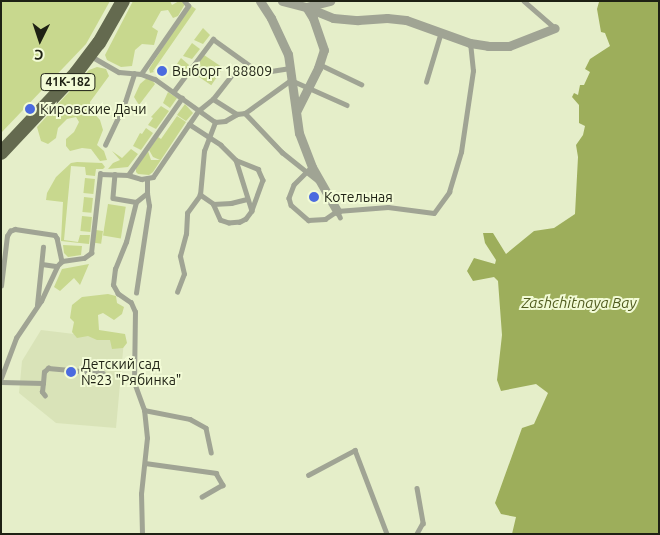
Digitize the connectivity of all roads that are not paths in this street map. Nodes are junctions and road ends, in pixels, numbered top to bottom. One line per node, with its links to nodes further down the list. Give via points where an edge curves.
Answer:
1 (123, 1): 11 (main road, 41К-182)
2 (184, 1): 16 (lane, via 188,6)
3 (260, 1): 13 (street, via 283,39)
4 (282, 1): 7 (street)
5 (330, 1): 7 (street)
6 (524, 1): 8 (lane)
7 (306, 7): 9 (street, via 333,18 406,20); 12 (street, via 324,50)
8 (555, 28): 10 (street, via 509,46)
9 (441, 32): 10 (street); 18 (lane)
10 (470, 43): 45 (lane, via 473,71 461,152 449,192 434,213 388,207)
11 (90, 55): 15 (lane, via 120,72); 33 (main road, 41К-182)
12 (319, 64): 19 (lane); 20 (street)
13 (290, 68): 17 (street); 21 (lane, via 256,70 213,39)
14 (234, 72): 23 (lane)
15 (134, 74): 16 (lane); 32 (lane)
16 (141, 74): 21 (lane)
17 (291, 80): 20 (lane); 25 (street); 27 (lane)
18 (426, 82)
19 (361, 84)
20 (309, 87): 24 (lane); 25 (street)
21 (174, 92): 22 (lane)
22 (182, 98): 26 (lane); 37 (lane)
23 (213, 99): 26 (lane); 28 (lane)
24 (347, 105)
25 (297, 110): 35 (street, via 299,133)
26 (198, 111): 29 (lane); 30 (lane)
27 (245, 113): 28 (lane); 35 (lane, via 282,152)
28 (237, 114): 29 (lane)
29 (216, 122): 31 (lane)
30 (189, 124): 31 (lane); 38 (lane, via 153,177)
31 (210, 136): 34 (lane); 40 (lane, via 204,151)
32 (105, 145)
33 (1, 153)
34 (236, 160): 41 (lane); 44 (lane, via 258,169 262,174 262,189)
35 (309, 170): 45 (street, via 321,183); 45 (lane, via 291,191 289,198 295,211 308,220)
36 (115, 174): 37 (lane); 42 (lane, via 113,198); 47 (lane, via 104,173 98,178 91,253 84,258)
37 (128, 175): 38 (lane)
38 (148, 179): 39 (lane)
39 (147, 193): 42 (lane); 52 (lane, via 150,206)
40 (200, 195): 43 (lane); 51 (lane, via 187,214 180,256 184,274)
41 (247, 199): 43 (lane, via 231,204); 44 (lane)
42 (136, 202): 59 (lane, via 113,285 118,294 134,307 134,382)
43 (213, 204): 44 (lane, via 224,222 240,222)
44 (252, 211)
45 (338, 214)
46 (43, 247): 48 (lane)
47 (62, 261): 49 (lane); 50 (lane, via 55,235 10,231)
48 (42, 264): 49 (lane); 53 (lane)
49 (57, 266): 53 (lane)
50 (1, 286)
51 (177, 292)
52 (136, 293)
53 (37, 307): 55 (lane, via 16,338)
54 (103, 374): 57 (lane, via 48,368 44,372)
55 (1, 378)
56 (1, 382): 57 (lane)
57 (43, 383): 58 (lane)
58 (45, 396)
59 (144, 410): 60 (lane, via 190,419 206,428); 61 (lane)
60 (211, 452)
61 (145, 463): 64 (lane, via 216,473 222,485); 65 (lane, via 141,494)
62 (308, 475): 66 (lane, via 356,450)
63 (416, 488): 67 (lane, via 423,523)
64 (202, 497)
65 (142, 534)
66 (387, 534)
67 (417, 534)

